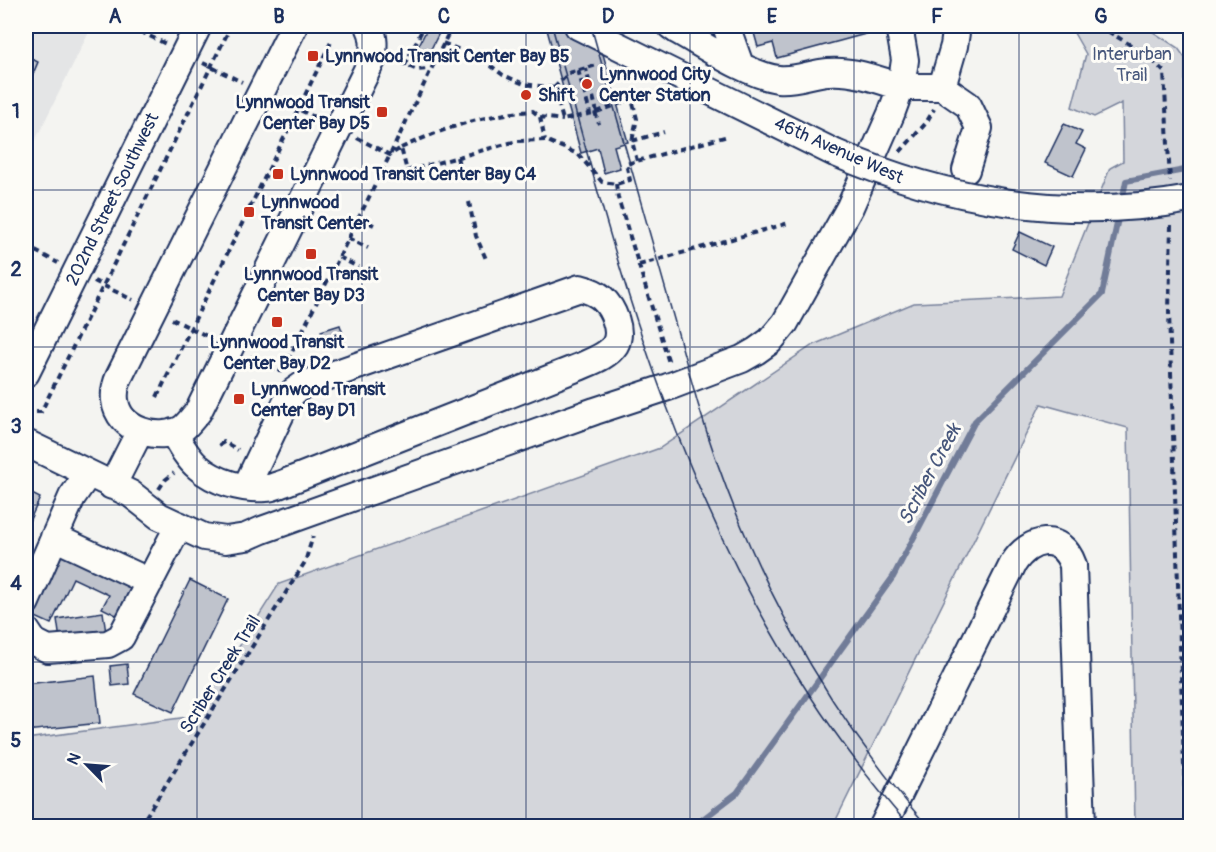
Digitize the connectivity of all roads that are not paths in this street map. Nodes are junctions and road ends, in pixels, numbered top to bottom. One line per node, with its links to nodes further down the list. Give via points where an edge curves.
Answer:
1 (198, 26): 14 (street, 202nd Street Southwest)
2 (294, 26): 15 (street, via 118,377 118,412)
3 (369, 26): 16 (street, via 374,37 372,60 198,412 183,428)
4 (578, 26): 13 (street, 46th Avenue West, bridge, via 833,152 920,185 1046,208 1110,209)
5 (671, 26): 9 (street)
6 (726, 26): 9 (street)
7 (899, 26): 10 (street, via 905,60)
8 (957, 26): 11 (street)
9 (740, 65): 10 (street, via 781,80 841,72)
10 (901, 87): 11 (street); 22 (street, via 850,207 785,323 770,341 750,355)
11 (942, 87): 12 (street, via 968,105 979,128)
12 (966, 170)
13 (1191, 199)
14 (26, 373)
15 (140, 431): 16 (street); 20 (street)
16 (173, 432): 19 (street, via 199,468 224,482)
17 (26, 443): 18 (street)
18 (88, 474): 20 (street); 23 (street, via 72,497)
19 (246, 487): 19 (street, via 266,488 284,483 579,368 614,347 619,336 618,324 604,299 580,288 303,385 286,403)
20 (121, 490): 21 (street); 22 (street, via 165,500 235,527)
21 (179, 525): 22 (street, via 204,537 226,540); 24 (street)
22 (261, 530)
23 (54, 537): 24 (street); 25 (street)
24 (150, 582): 26 (street, via 121,637 108,644 48,649 34,642)
25 (26, 602)
26 (26, 630)
27 (883, 826): 28 (street, via 1013,564 1032,544 1044,542 1062,547 1073,565)
28 (1082, 826)

